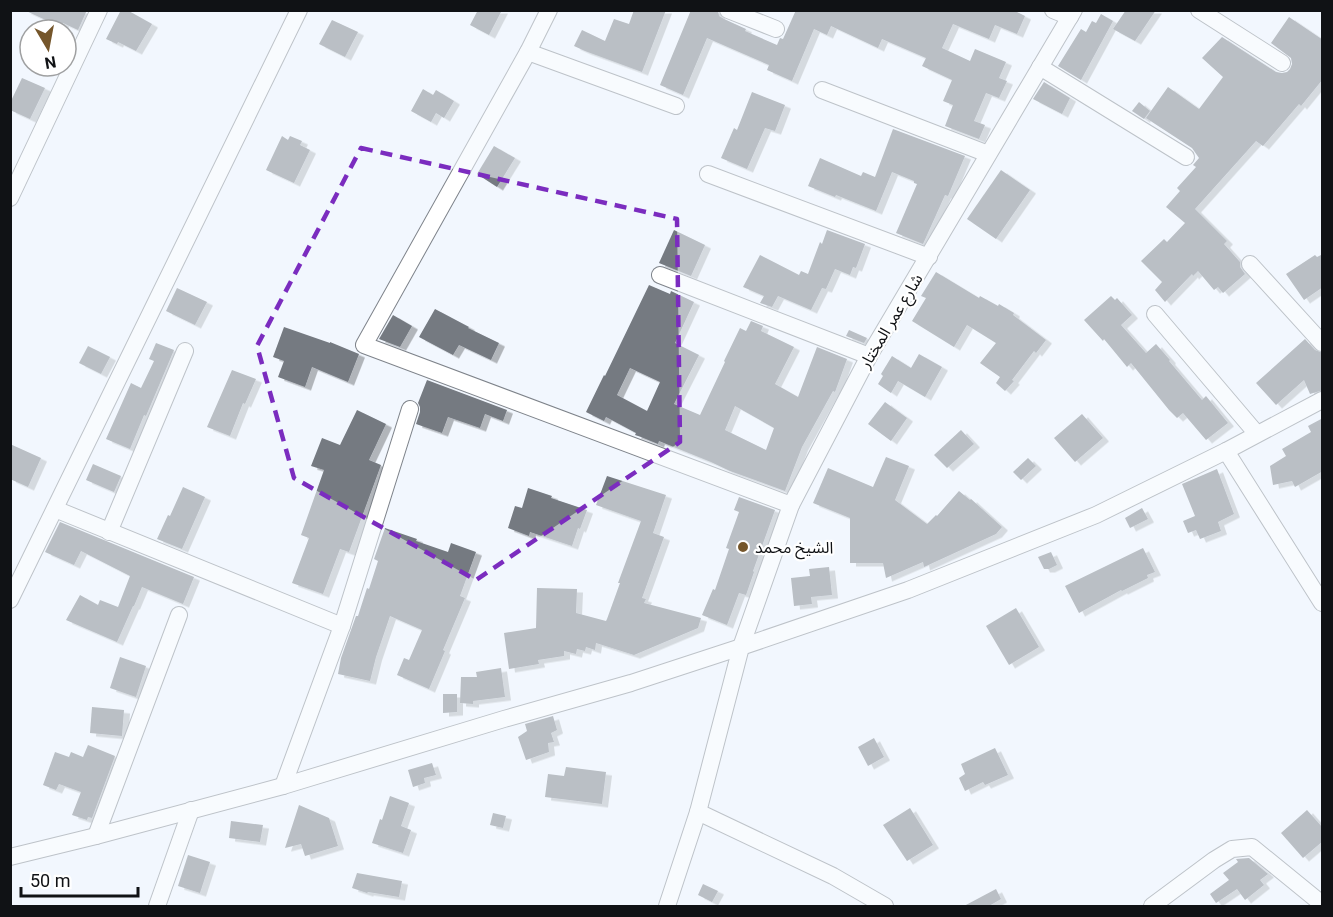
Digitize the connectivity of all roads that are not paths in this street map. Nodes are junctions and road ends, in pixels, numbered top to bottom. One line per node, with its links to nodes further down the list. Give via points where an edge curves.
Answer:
1 (99, 10): 17 (street)
2 (299, 10): 30 (street)
3 (549, 10): 9 (street)
4 (728, 10): 8 (street)
5 (1053, 10): 7 (street)
6 (1199, 10): 10 (street)
7 (1072, 14): 11 (street, شارع عمر المختار)
8 (776, 29)
9 (528, 52): 13 (street); 29 (street, via 364,345)
10 (1282, 63)
11 (1040, 66): 14 (street, شارع عمر المختار); 15 (street)
12 (822, 90): 14 (street)
13 (676, 106)
14 (988, 154): 18 (street, شارع عمر المختار)
15 (1186, 157)
16 (708, 174): 18 (street)
17 (10, 198)
18 (929, 257): 24 (street, شارع عمر المختار)
19 (1250, 264): 22 (street)
20 (660, 274): 24 (street)
21 (1155, 314): 27 (street)
22 (1323, 343)
23 (184, 351): 31 (street)
24 (869, 356): 29 (street, شارع عمر المختار)
25 (1323, 400): 27 (street)
26 (410, 409): 35 (street)
27 (1257, 434): 28 (street)
28 (1226, 451): 33 (street); 36 (street, via 1074,524 908,590)
29 (791, 505): 36 (street, شارع عمر المختار)
30 (56, 510): 31 (street); 32 (street)
31 (110, 532): 35 (street)
32 (10, 600)
33 (1323, 603)
34 (179, 615): 40 (street)
35 (342, 626): 37 (street)
36 (741, 647): 37 (street); 39 (street, شارع عمر المختار)
37 (283, 786): 38 (street)
38 (190, 810): 40 (street); 43 (street)
39 (698, 812): 44 (street, شارع عمر المختار); 45 (street, via 833,876)
40 (96, 836): 41 (street)
41 (10, 857)
42 (1323, 904): 46 (street, via 1252,847 1232,849)
43 (157, 906)
44 (667, 906)
45 (885, 906)
46 (1152, 906)

